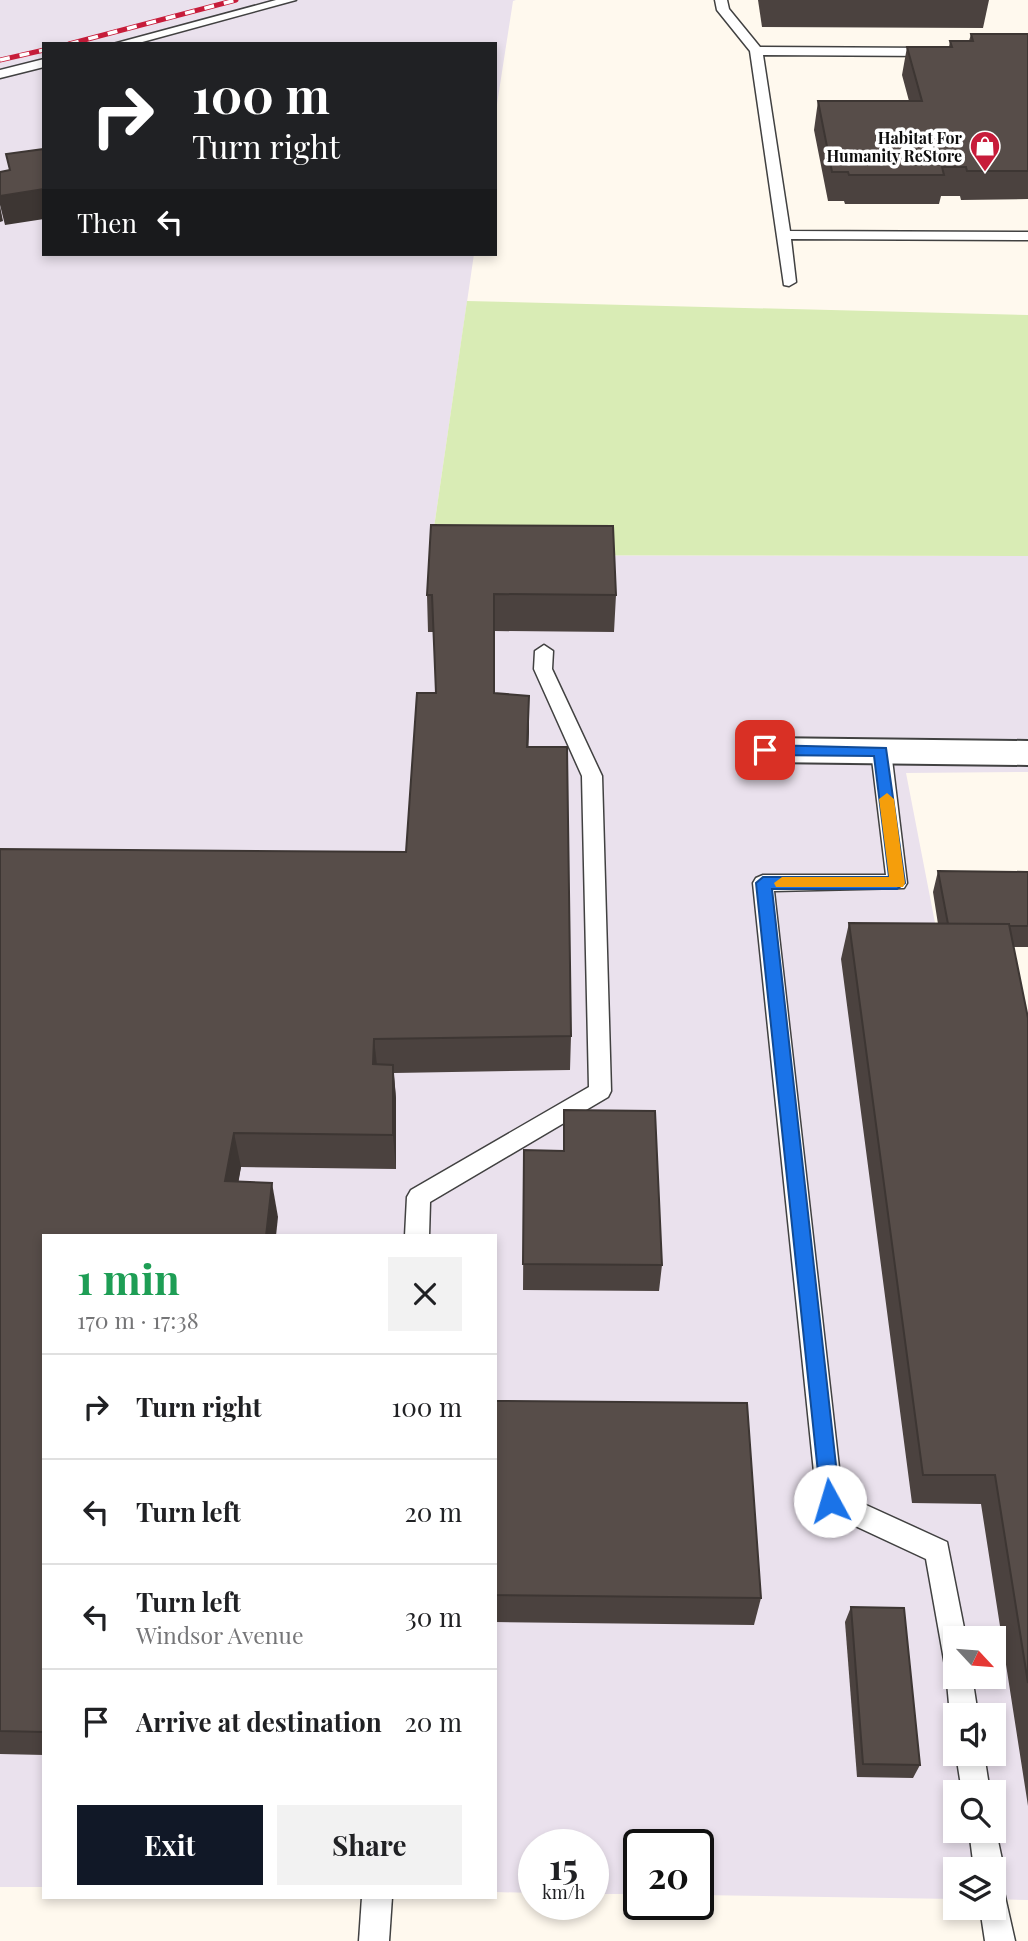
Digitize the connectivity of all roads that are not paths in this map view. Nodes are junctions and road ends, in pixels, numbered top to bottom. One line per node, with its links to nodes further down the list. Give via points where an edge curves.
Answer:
1 (290, 0): 3 (lane)
2 (721, 0): 4 (lane, via 723,10)
3 (127, 42)
4 (756, 51): 5 (lane); 8 (lane)
5 (945, 52)
6 (42, 64): 7 (lane)
7 (0, 74)
8 (783, 235): 9 (lane); 10 (lane)
9 (1028, 236)
10 (789, 282)
11 (544, 651): 15 (lane, via 543,668 592,776 600,1091 419,1197)
12 (765, 750): 13 (street)
13 (881, 751): 14 (street); 16 (lane, via 897,883 763,883 830,1501 938,1551)
14 (1028, 753)
15 (417, 1234)
16 (950, 1626)
17 (377, 1899): 19 (lane)
18 (997, 1920): 20 (lane)
19 (374, 1941)
20 (1000, 1941)

